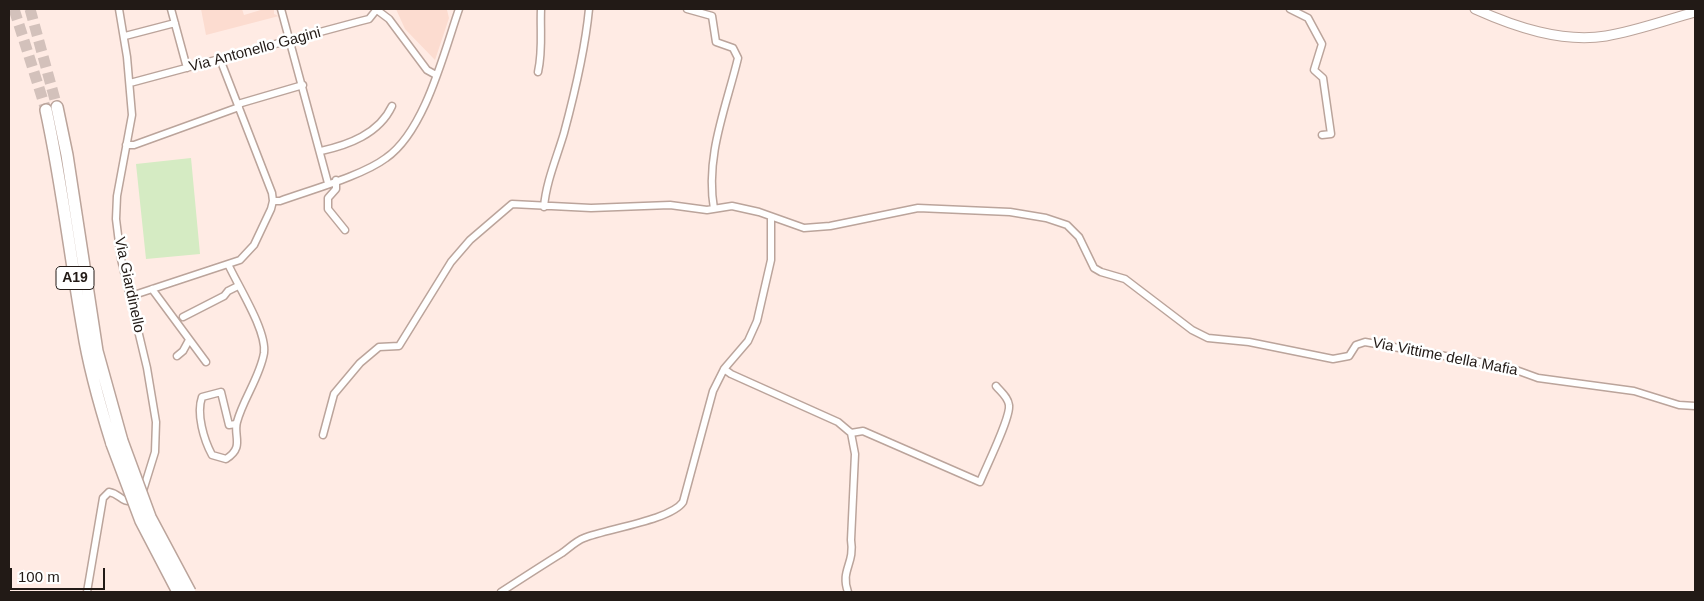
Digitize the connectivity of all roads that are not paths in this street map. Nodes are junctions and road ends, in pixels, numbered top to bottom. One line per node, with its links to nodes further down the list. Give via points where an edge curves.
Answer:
1 (119, 9): 13 (street, Via Giardinello)
2 (171, 9): 12 (street)
3 (281, 9): 14 (street)
4 (377, 9): 14 (street, Via Antonello Gagini, via 369,19); 18 (street, via 389,19 427,70)
5 (459, 9): 18 (street)
6 (541, 9): 17 (street, via 540,39 543,47)
7 (589, 9): 30 (street, via 580,72)
8 (687, 9): 31 (street, via 712,16 716,42 733,48 738,58 716,136 711,193)
9 (1290, 9): 24 (street, via 1308,18 1322,44 1314,70 1322,78 1331,134)
10 (1475, 9): 11 (main road, via 1532,30 1586,37 1607,36)
11 (1695, 12)
12 (175, 22): 13 (street); 16 (street)
13 (125, 36): 19 (street, Via Giardinello)
14 (291, 40): 15 (street, Via Antonello Gagini); 20 (street)
15 (220, 59): 16 (street, Via Antonello Gagini); 21 (street)
16 (187, 68): 19 (street, Via Antonello Gagini)
17 (538, 72)
18 (436, 75): 27 (street, via 415,127 399,148 386,159)
19 (130, 83): 25 (street, Via Giardinello, via 132,115)
20 (303, 85): 21 (street); 26 (street)
21 (238, 106): 25 (street, via 134,145); 29 (street)
22 (392, 106): 26 (street, via 385,118 364,136)
23 (52, 108): 48 (highway, A19, via 86,349)
24 (1322, 135)
25 (126, 145): 37 (street, Via Giardinello, via 115,208 121,259)
26 (321, 151): 28 (street)
27 (336, 180): 28 (street); 33 (street, via 336,188 328,198 328,209)
28 (328, 183): 29 (street)
29 (274, 201): 34 (street, via 254,245 240,260)
30 (544, 207): 31 (street, via 670,205); 47 (street, via 512,204 470,240 438,282 399,346 379,346 345,379 334,394)
31 (714, 209): 32 (street, via 732,206)
32 (771, 218): 42 (street, via 771,260 757,321 748,341); 44 (street, Via Vittime della Mafia, via 804,228 817,228 901,211 941,207 1046,218 1067,225 1079,237 1094,268 1125,279 1192,330 1208,338 1249,342 1333,360 1349,356 1356,345 1365,342 1485,362 1538,378 1634,391 1679,405)
33 (345, 230)
34 (228, 264): 35 (street); 36 (street)
35 (238, 286): 38 (street); 45 (street, via 260,332 264,352)
36 (152, 289): 37 (street); 39 (street)
37 (131, 296): 49 (street, Via Giardinello, via 147,368 157,443 144,492 139,499 122,501 108,492 103,498)
38 (183, 317)
39 (189, 340): 40 (street, via 183,352); 41 (street)
40 (176, 356)
41 (206, 362)
42 (724, 368): 46 (street, via 838,422); 52 (street, via 679,508 617,530 581,538)
43 (996, 386): 46 (street, via 1010,406 980,482 863,431)
44 (1695, 406)
45 (236, 424): 45 (street, via 239,441 232,456 226,459 212,455 199,406 202,397 221,392 229,425)
46 (851, 433): 53 (street, via 855,454 851,540 854,552 844,576)
47 (323, 434)
48 (117, 442): 50 (highway, A19, bridge, via 141,521); 51 (highway, A19, bridge, via 150,518)
49 (87, 592)
50 (178, 592)
51 (190, 592)
52 (501, 592)
53 (848, 592)

